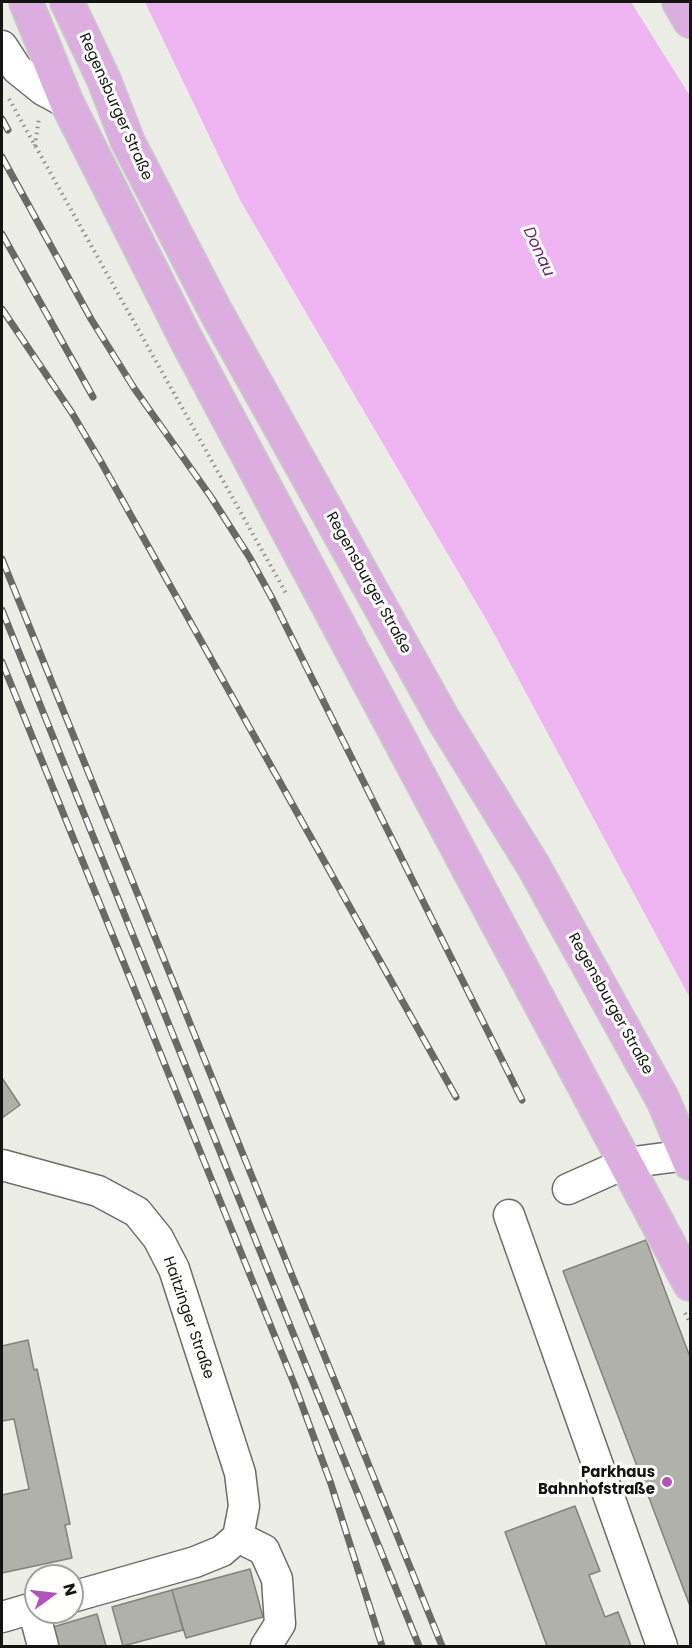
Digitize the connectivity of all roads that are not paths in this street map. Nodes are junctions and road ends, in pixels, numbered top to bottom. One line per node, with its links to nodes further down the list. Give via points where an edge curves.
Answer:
1 (26, 2): 6 (main road)
2 (68, 2): 7 (main road, Regensburger Straße)
3 (680, 2): 4 (main road)
4 (690, 21)
5 (2, 46): 6 (street, via 17,69)
6 (67, 103): 7 (main road); 9 (main road, via 187,342)
7 (128, 142): 8 (main road, Regensburger Straße, via 222,323 437,708 534,867 663,1100)
8 (688, 1159): 9 (street, Regensburger Straße)
9 (626, 1163): 11 (street, Regensburger Straße); 13 (main road)
10 (2, 1165): 14 (street, Haitzinger Straße, via 98,1191 137,1212 158,1238 174,1269 240,1473 244,1506)
11 (568, 1188)
12 (509, 1215): 21 (street)
13 (690, 1284)
14 (238, 1537): 15 (street, via 222,1551 195,1562); 20 (street, via 264,1550 277,1579 280,1624)
15 (84, 1594)
16 (24, 1610): 17 (street)
17 (2, 1617)
18 (38, 1624): 19 (street)
19 (43, 1647)
20 (266, 1647)
21 (662, 1647)

